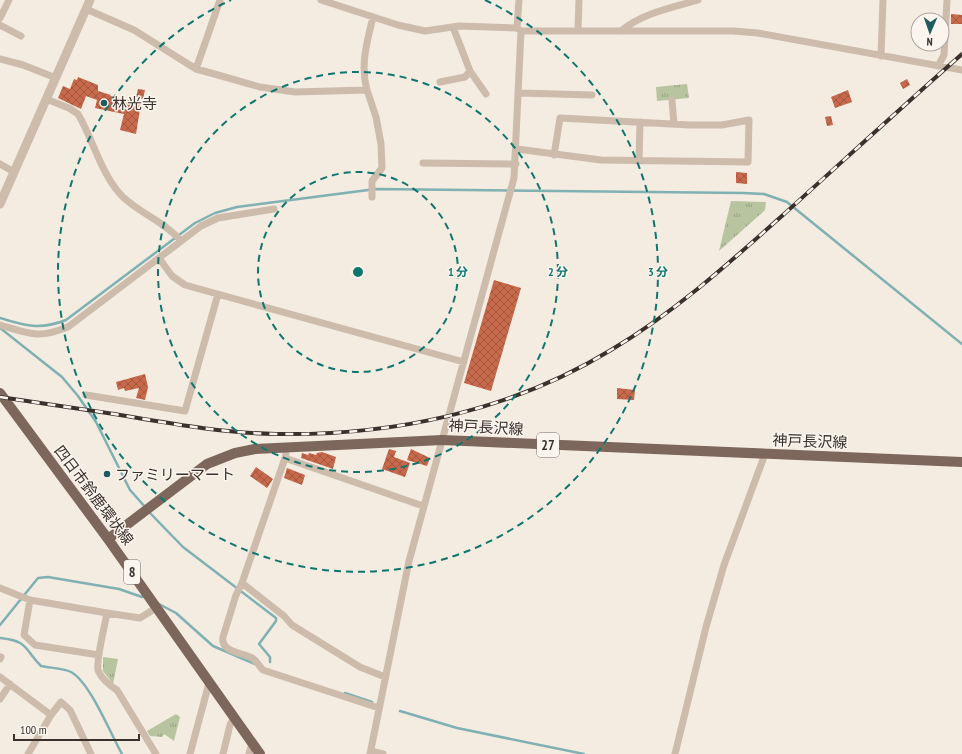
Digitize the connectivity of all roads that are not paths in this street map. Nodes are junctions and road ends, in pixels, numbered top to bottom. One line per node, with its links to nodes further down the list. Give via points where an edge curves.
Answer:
1 (9, 0): 12 (street)
2 (90, 0): 10 (street)
3 (220, 0): 23 (street)
4 (321, 0): 11 (street)
5 (519, 0): 15 (street)
6 (579, 0): 16 (street)
7 (698, 0): 17 (street, via 644,16)
8 (883, 0): 19 (street)
9 (947, 0): 22 (street, via 944,55)
10 (86, 9): 23 (street, via 134,30); 26 (street)
11 (373, 17): 14 (street, via 425,31); 28 (street, via 364,53 364,79)
12 (0, 18)
13 (0, 26): 18 (street)
14 (453, 27): 15 (street); 25 (street)
15 (519, 29): 16 (street); 29 (street)
16 (578, 31): 17 (street)
17 (622, 31): 19 (street, via 758,33)
18 (21, 36)
19 (881, 56): 22 (street)
20 (0, 59): 26 (street, via 24,65)
21 (962, 64): 24 (street)
22 (938, 66): 24 (street)
23 (196, 69): 28 (street, via 260,87 295,92)
24 (959, 70)
25 (470, 71): 27 (street, via 465,77); 30 (street)
26 (56, 78): 32 (street)
27 (440, 82)
28 (367, 90): 43 (street, via 376,116 382,168 372,181)
29 (520, 93): 31 (street); 36 (street)
30 (486, 94)
31 (592, 95)
32 (46, 99): 42 (street); 46 (street, via 70,108 78,114 115,188 132,204 172,231)
33 (672, 100): 35 (street)
34 (640, 122): 35 (street); 37 (street, via 560,118); 38 (street)
35 (674, 124): 38 (street, via 722,125 749,120 748,162)
36 (517, 149): 37 (street); 41 (street)
37 (554, 155): 38 (street)
38 (638, 162)
39 (423, 163): 41 (street)
40 (0, 164): 42 (street)
41 (516, 164): 50 (street, via 513,184)
42 (14, 172): 44 (street)
43 (372, 197)
44 (0, 204)
45 (274, 209): 46 (street, via 218,218)
46 (180, 241): 47 (street)
47 (159, 258): 48 (street, via 178,281); 49 (street, via 68,327 44,334 25,334)
48 (218, 294): 50 (street); 52 (street, via 185,411)
49 (2, 325)
50 (464, 362): 53 (street)
51 (0, 392): 59 (main road, 四日市鈴鹿環状線 / 8)
52 (86, 395)
53 (442, 440): 54 (main road, 神戸長沢線 / 27); 55 (main road, 神戸長沢線 / 27); 58 (street)
54 (288, 447): 56 (street); 59 (main road, 神戸長沢線 / 27, via 235,453 207,464)
55 (765, 454): 57 (main road, 神戸長沢線 / 27); 84 (street, via 724,565)
56 (285, 458): 58 (street); 60 (street)
57 (962, 462)
58 (423, 506): 67 (street)
59 (108, 539): 63 (main road, 四日市鈴鹿環状線 / 8)
60 (242, 584): 67 (street, via 292,625 360,667); 71 (street, via 237,592 222,641 227,648 254,658 263,670)
61 (0, 588): 62 (street)
62 (24, 598): 64 (street); 65 (street, via 24,635 35,645)
63 (156, 608): 64 (street, via 140,618); 68 (main road, 四日市鈴鹿環状線 / 8)
64 (107, 613): 65 (street)
65 (99, 655): 78 (street, via 98,670 117,690)
66 (0, 677): 69 (street)
67 (385, 677): 71 (street)
68 (209, 683): 73 (main road, 四日市鈴鹿環状線 / 8); 79 (street)
69 (10, 684): 70 (street); 72 (street)
70 (0, 699)
71 (379, 708): 75 (street)
72 (51, 715): 76 (street); 77 (street, via 61,702 70,710)
73 (234, 718): 74 (main road, 四日市鈴鹿環状線 / 8); 80 (street)
74 (252, 743): 81 (street); 82 (main road, 四日市鈴鹿環状線 / 8)
75 (371, 752): 83 (street)
76 (28, 754)
77 (91, 754)
78 (156, 754)
79 (190, 754)
80 (223, 754)
81 (249, 754)
82 (260, 754)
83 (383, 754)
84 (675, 754)

